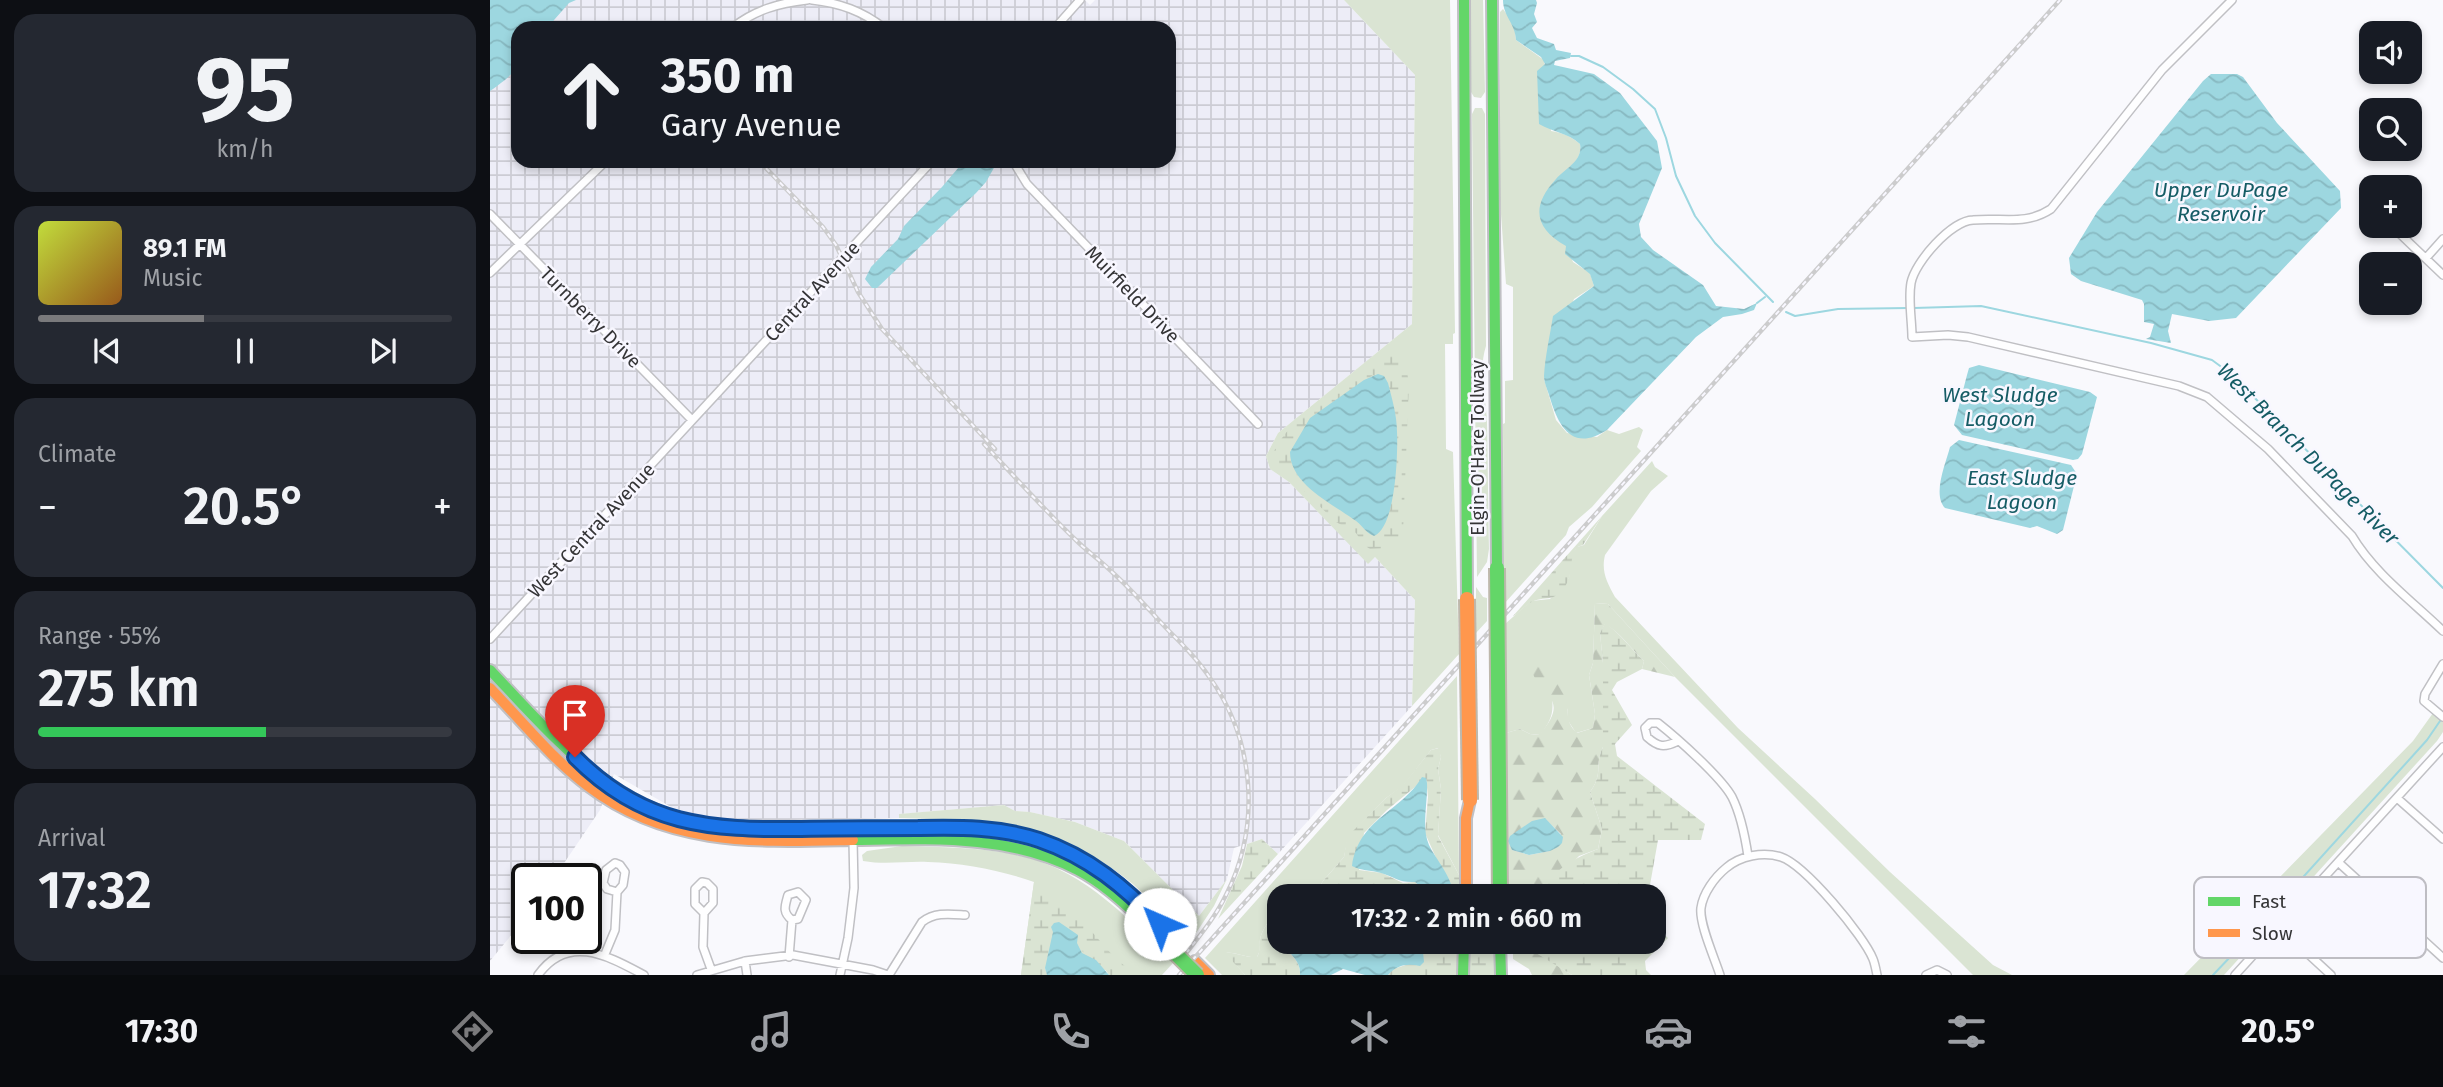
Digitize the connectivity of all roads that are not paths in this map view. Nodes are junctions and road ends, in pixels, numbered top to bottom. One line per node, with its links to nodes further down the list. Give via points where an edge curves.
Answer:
1 (809, 0): 7 (street, via 763,9); 8 (street, via 847,7)
2 (1080, 0): 9 (street)
3 (1456, 0): 13 (main road)
4 (1464, 0): 13 (main road)
5 (1492, 0): 41 (main road, Elgin-O'Hare Tollway, bridge)
6 (2231, 0): 23 (street, via 2162,70 2052,209 2025,220 1970,219 1937,242 1911,284 1912,337 1968,337 2179,386 2207,397 2268,449 2375,566)
7 (743, 21)
8 (874, 21)
9 (1061, 21)
10 (599, 168): 17 (street)
11 (926, 168): 21 (street, Central Avenue)
12 (1017, 168): 22 (street, Muirfield Drive, via 1027,184)
13 (1463, 172): 32 (main road, Elgin-O'Hare Tollway, bridge)
14 (490, 214): 17 (street, Turnberry Drive)
15 (2404, 238): 18 (street)
16 (2443, 239): 18 (street)
17 (520, 245): 19 (street); 21 (street, Turnberry Drive)
18 (2426, 258): 20 (street)
19 (490, 273)
20 (2443, 275)
21 (692, 420): 24 (street, West Central Avenue)
22 (1258, 424)
23 (2443, 631)
24 (490, 639)
25 (2443, 664): 28 (street, via 2424,701)
26 (490, 670): 33 (main road, via 586,768 622,795 654,811 731,829)
27 (490, 688): 33 (main road, via 583,781 645,820 722,840)
28 (2443, 718)
29 (1678, 741): 35 (street, via 1727,789 1742,822)
30 (2443, 747): 31 (street)
31 (2397, 798): 34 (street); 36 (street)
32 (1470, 800): 39 (main road); 40 (main road, Elgin-O'Hare Tollway)
33 (853, 834): 56 (street, via 854,888); 64 (main road, via 977,828 1039,840 1072,853 1134,897 1170,942)
34 (2443, 839)
35 (1748, 856): 68 (street, via 1713,879 1701,908); 69 (street, via 1781,857 1806,874 1856,930)
36 (2339, 862): 37 (street); 38 (street)
37 (2325, 877)
38 (2355, 877)
39 (1466, 884)
40 (1472, 884)
41 (1500, 884)
42 (617, 892): 47 (street, via 615,930)
43 (704, 913): 57 (street, via 703,947)
44 (965, 915): 63 (street, via 928,917)
45 (792, 920): 51 (street)
46 (2426, 942): 54 (street)
47 (605, 954): 58 (street, via 567,952); 59 (street)
48 (1464, 954): 65 (main road)
49 (1472, 954): 66 (main road)
50 (1500, 954): 67 (main road)
51 (789, 957): 55 (street); 56 (street)
52 (2251, 958): 72 (street)
53 (2313, 958): 73 (street)
54 (2443, 958)
55 (745, 961): 57 (street); 61 (street)
56 (842, 965): 62 (street); 63 (street)
57 (711, 970): 60 (street)
58 (538, 975)
59 (644, 975)
60 (697, 975)
61 (747, 975)
62 (840, 975)
63 (888, 975)
64 (1205, 975)
65 (1463, 975)
66 (1471, 975)
67 (1501, 975)
68 (1720, 975)
69 (1877, 975)
70 (1926, 975): 71 (street, via 1937,970)
71 (1947, 975)
72 (2235, 975)
73 (2331, 975)

